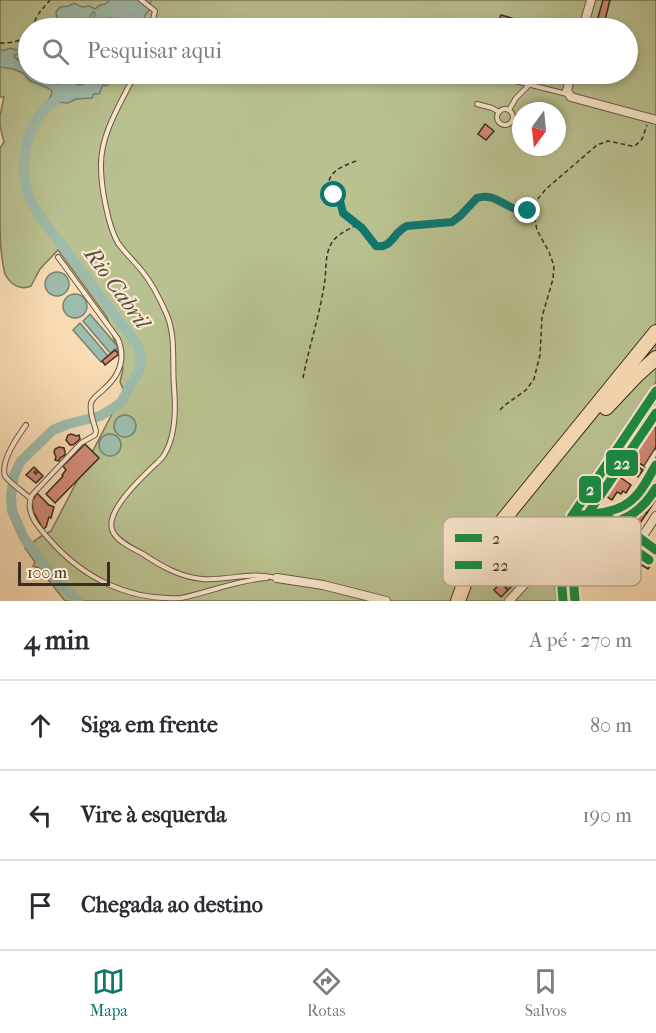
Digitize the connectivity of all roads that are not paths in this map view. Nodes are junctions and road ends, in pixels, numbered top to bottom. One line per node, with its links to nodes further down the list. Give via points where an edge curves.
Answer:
1 (141, 0): 3 (lane, via 152,7)
2 (591, 0): 4 (street)
3 (154, 18)
4 (586, 18)
5 (130, 84): 33 (lane, via 107,133 101,181 116,239 147,278 168,317 175,410 166,451 120,503 112,520 112,531 156,562 187,576)
6 (526, 84): 8 (lane)
7 (569, 84): 9 (street)
8 (530, 85): 9 (lane); 11 (lane)
9 (568, 94): 13 (street)
10 (477, 104): 12 (lane)
11 (509, 110): 12 (lane); 12 (lane, via 513,118 506,124 498,119)
12 (499, 112)
13 (653, 119)
14 (57, 257): 24 (lane, via 117,337 121,358 111,383 91,404 94,436 81,443)
15 (656, 332): 28 (highway)
16 (656, 340): 20 (highway)
17 (656, 358): 20 (highway)
18 (656, 391): 26 (main road)
19 (26, 425): 24 (lane, via 7,455 4,471)
20 (569, 446): 29 (highway)
21 (656, 452): 23 (lane)
22 (656, 465): 25 (street, via 633,499)
23 (647, 466)
24 (30, 498): 33 (lane, via 33,518 63,555 103,585 126,596 170,600)
25 (598, 514): 26 (street); 30 (street)
26 (572, 516)
27 (656, 516): 31 (street)
28 (505, 517)
29 (512, 517)
30 (606, 517)
31 (641, 539): 32 (street)
32 (656, 550)
33 (277, 578): 38 (street)
34 (464, 586): 39 (highway)
35 (468, 586): 39 (highway)
36 (523, 586): 40 (street)
37 (562, 597): 41 (lane)
38 (386, 601)
39 (460, 601)
40 (509, 601)
41 (574, 601)

